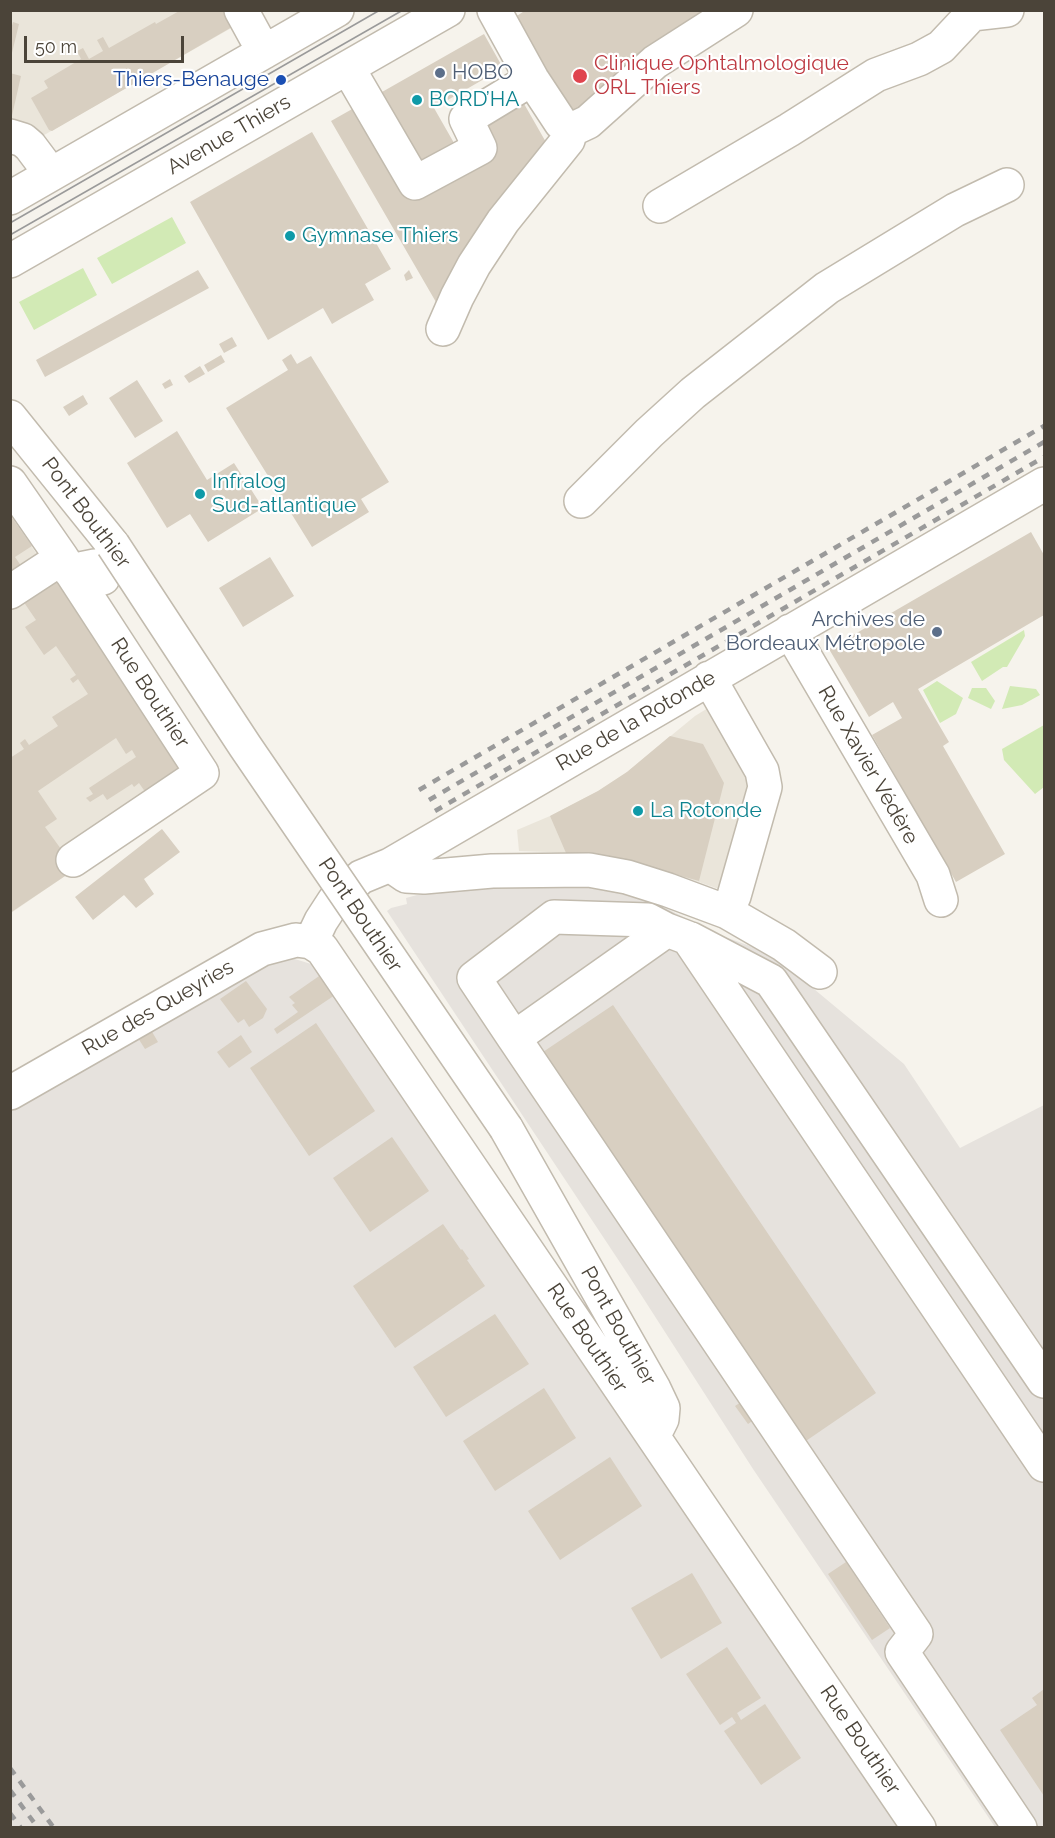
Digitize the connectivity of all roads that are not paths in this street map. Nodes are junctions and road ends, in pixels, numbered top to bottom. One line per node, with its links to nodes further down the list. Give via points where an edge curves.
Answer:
1 (241, 10): 8 (street)
2 (337, 10): 8 (street)
3 (448, 10): 9 (street, Avenue Thiers)
4 (494, 10): 10 (street)
5 (736, 10): 11 (street, via 655,62 588,122)
6 (1007, 10): 7 (street)
7 (972, 12): 16 (street, via 941,47 920,60 876,75)
8 (264, 52): 13 (street)
9 (348, 68): 10 (street, via 416,183 480,148 466,119); 17 (street, Avenue Thiers)
10 (532, 79): 11 (street, via 561,123)
11 (571, 130): 18 (street, via 562,148 504,220 474,265)
12 (10, 136): 13 (street, via 30,146)
13 (51, 174): 15 (street)
14 (1007, 184): 22 (street, via 956,210 827,288 693,393)
15 (10, 198)
16 (660, 206)
17 (10, 261)
18 (443, 329)
19 (10, 417): 38 (street, Pont Bouthier, bridge, via 113,545 506,1128 654,1389 663,1408 658,1427)
20 (10, 483): 23 (street, Rue Bouthier)
21 (1044, 484): 26 (street, Rue de la Rotonde)
22 (581, 501)
23 (66, 564): 24 (street, via 95,566); 25 (street); 28 (street, Rue Bouthier, via 202,773)
24 (103, 578)
25 (10, 592)
26 (790, 631): 27 (street, Rue de la Rotonde); 30 (street, Rue Xavier Védère, via 933,875)
27 (709, 678): 29 (street, Rue de la Rotonde); 31 (street, via 762,771 765,787)
28 (73, 860)
29 (390, 865): 31 (street, via 406,876 424,878 492,871 589,870 627,877); 33 (street, Rue de la Rotonde, via 361,877 334,901)
30 (941, 900)
31 (727, 912): 34 (street, via 784,945)
32 (678, 934): 35 (street); 35 (street, via 648,920 554,917 474,978); 37 (street, via 771,981); 39 (street)
33 (311, 942): 36 (street, Rue des Queyries, via 296,940 262,949); 38 (street, Rue Bouthier, via 331,961)
34 (820, 972)
35 (514, 1038): 41 (street, via 916,1634 902,1652)
36 (10, 1093)
37 (1044, 1381)
38 (651, 1431): 40 (street, Rue Bouthier)
39 (1044, 1465)
40 (919, 1827)
41 (1020, 1827)

